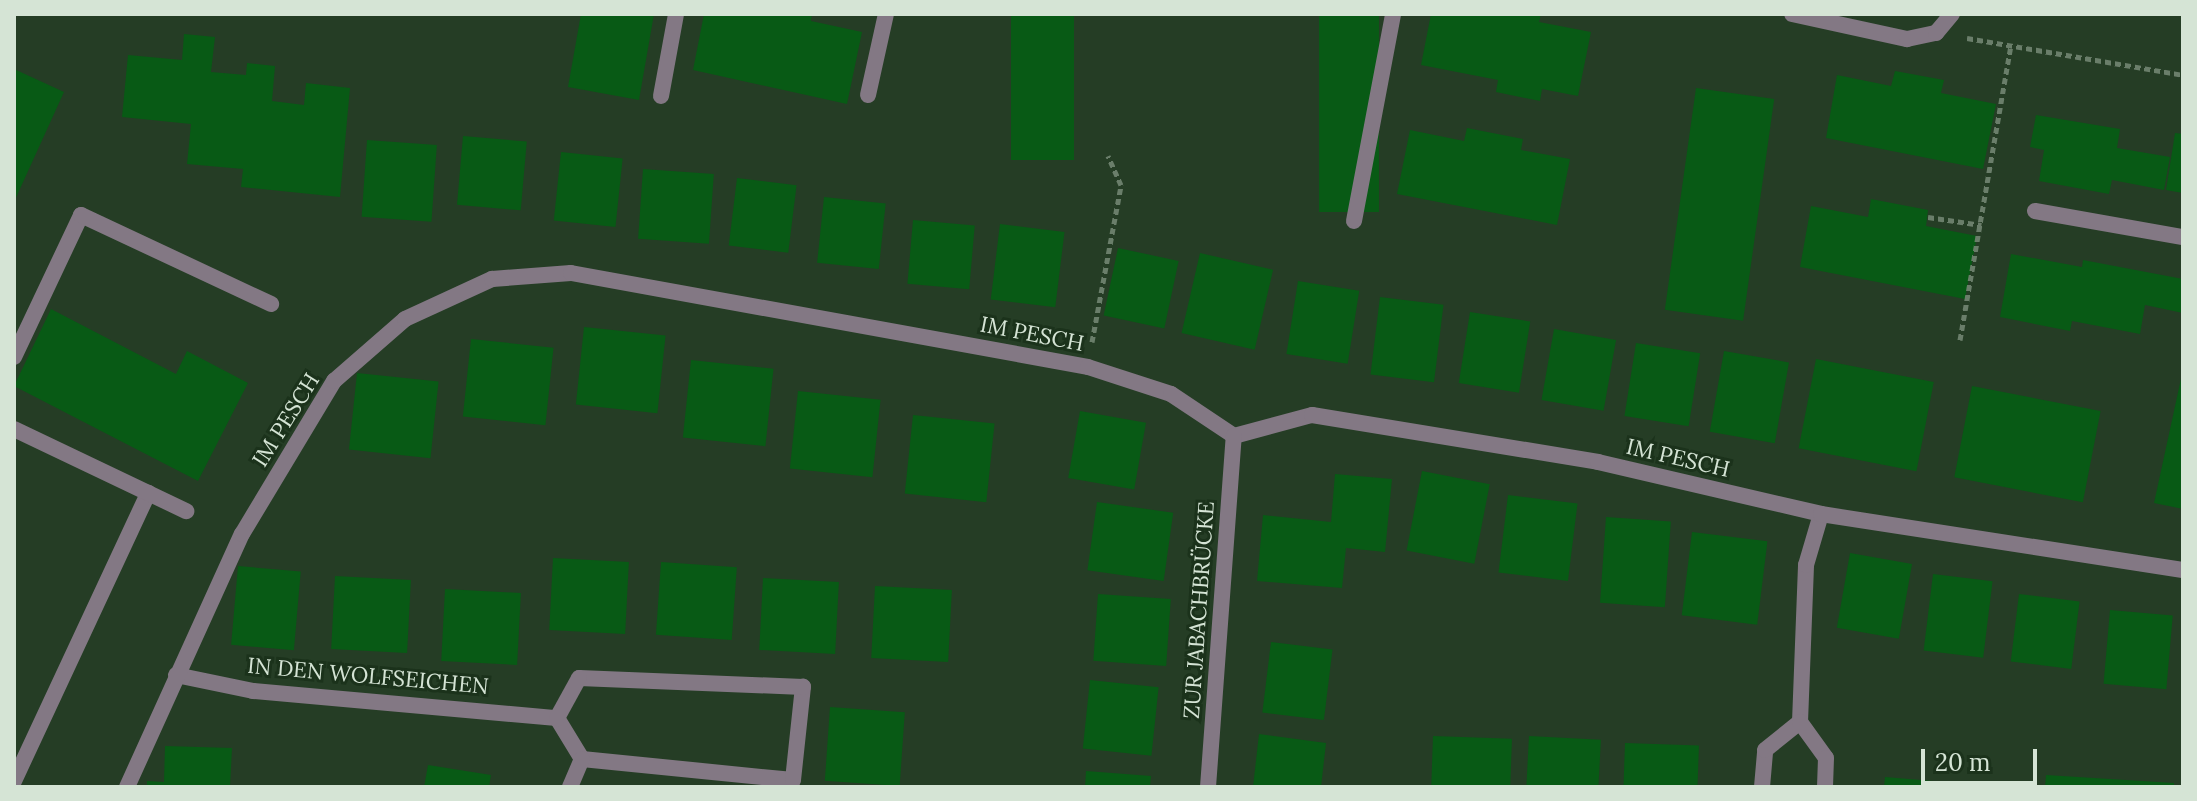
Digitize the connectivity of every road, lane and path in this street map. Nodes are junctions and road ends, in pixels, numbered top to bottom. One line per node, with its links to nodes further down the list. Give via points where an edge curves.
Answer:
1 (676, 14): 10 (street)
2 (886, 14): 9 (street)
3 (1393, 14): 14 (street)
4 (1792, 14): 6 (street, via 1907,39)
5 (1952, 14): 6 (street)
6 (1936, 33): 7 (path)
7 (2011, 46): 8 (path); 15 (path)
8 (2183, 75)
9 (868, 95)
10 (661, 96)
11 (1108, 156): 20 (path, via 1121,185)
12 (2035, 211): 16 (street)
13 (1928, 217): 15 (path)
14 (1354, 221)
15 (1981, 225): 18 (path)
16 (2183, 237)
17 (271, 304): 19 (street, via 81,215)
18 (1960, 340)
19 (14, 357)
20 (1088, 367): 22 (street, IM PESCH, via 1171,394); 27 (street, IM PESCH, via 571,273 492,279 405,319 334,381 242,534)
21 (14, 429): 23 (street)
22 (1234, 436): 25 (street, IM PESCH, via 1312,415 1598,462); 35 (street, ZUR JABACHBRÜCKE)
23 (148, 493): 24 (street); 31 (street)
24 (186, 511)
25 (1821, 514): 26 (street, IM PESCH); 29 (street, via 1806,565)
26 (2183, 570)
27 (176, 675): 28 (street, IN DEN WOLFSEICHEN, via 253,691); 33 (street, IM PESCH)
28 (557, 718): 30 (street); 32 (street, via 579,678 803,687)
29 (1800, 722): 36 (street, via 1765,750); 37 (street, via 1826,758)
30 (582, 759): 32 (street); 34 (street)
31 (14, 781)
32 (793, 784)
33 (127, 787)
34 (570, 787)
35 (1208, 787)
36 (1762, 787)
37 (1825, 787)

